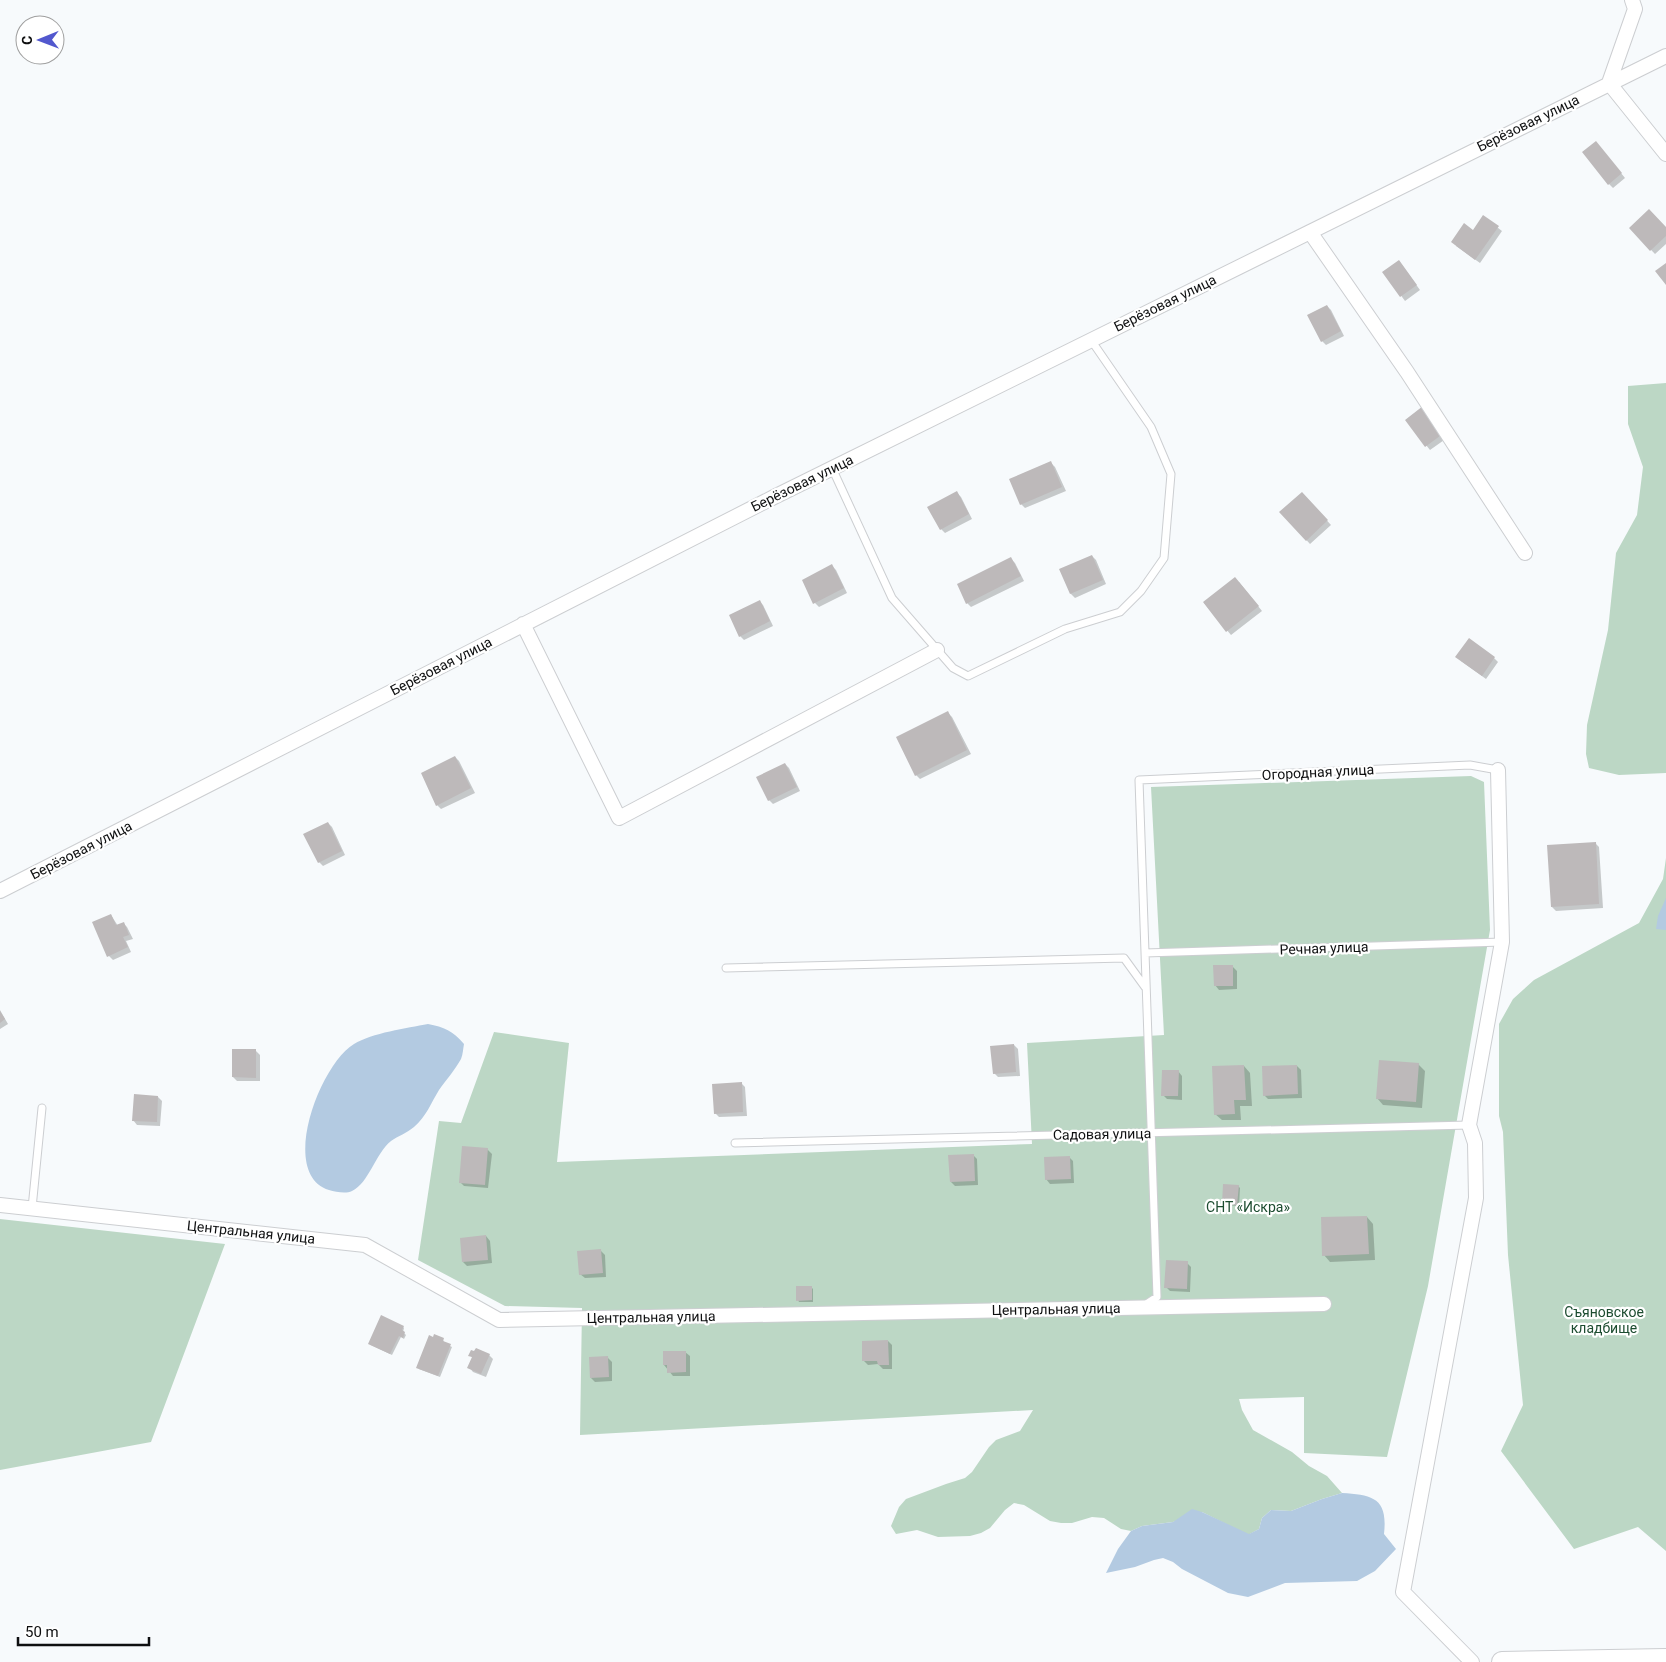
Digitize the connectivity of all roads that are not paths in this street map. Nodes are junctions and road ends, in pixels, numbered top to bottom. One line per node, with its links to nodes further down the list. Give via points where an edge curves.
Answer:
1 (1632, 0): 3 (street, via 1635,9)
2 (1666, 56): 3 (street, Берёзовая улица)
3 (1609, 83): 4 (street); 5 (street, Берёзовая улица)
4 (1666, 154)
5 (1310, 232): 6 (street, Берёзовая улица); 8 (street, via 1407,372)
6 (1091, 340): 7 (street, Берёзовая улица); 10 (lane, via 1151,427 1171,474 1164,558 1141,591 1120,612 1065,629 968,676 952,668)
7 (832, 468): 9 (street, Берёзовая улица); 10 (lane, via 892,598)
8 (1525, 553)
9 (523, 624): 10 (street, via 619,818); 12 (street, Берёзовая улица)
10 (937, 650)
11 (1498, 770): 13 (street); 14 (lane, Огородная улица, via 1470,765 1139,780)
12 (0, 891)
13 (1502, 942): 14 (lane, Речная улица); 18 (street)
14 (1145, 953): 16 (lane)
15 (726, 968): 16 (lane, via 1124,958)
16 (1146, 988): 19 (lane)
17 (42, 1108): 22 (lane)
18 (1469, 1125): 19 (lane, Садовая улица); 26 (street, via 1475,1143 1476,1198 1403,1592)
19 (1151, 1133): 20 (lane, Садовая улица); 24 (lane, via 1157,1297)
20 (735, 1143)
21 (0, 1204): 22 (street, Центральная улица)
22 (32, 1208): 24 (street, Центральная улица, via 365,1245 499,1320)
23 (1324, 1304): 24 (street, Центральная улица)
24 (1140, 1307)
25 (1666, 1659): 27 (main road)
26 (1472, 1662)
27 (1502, 1662)

